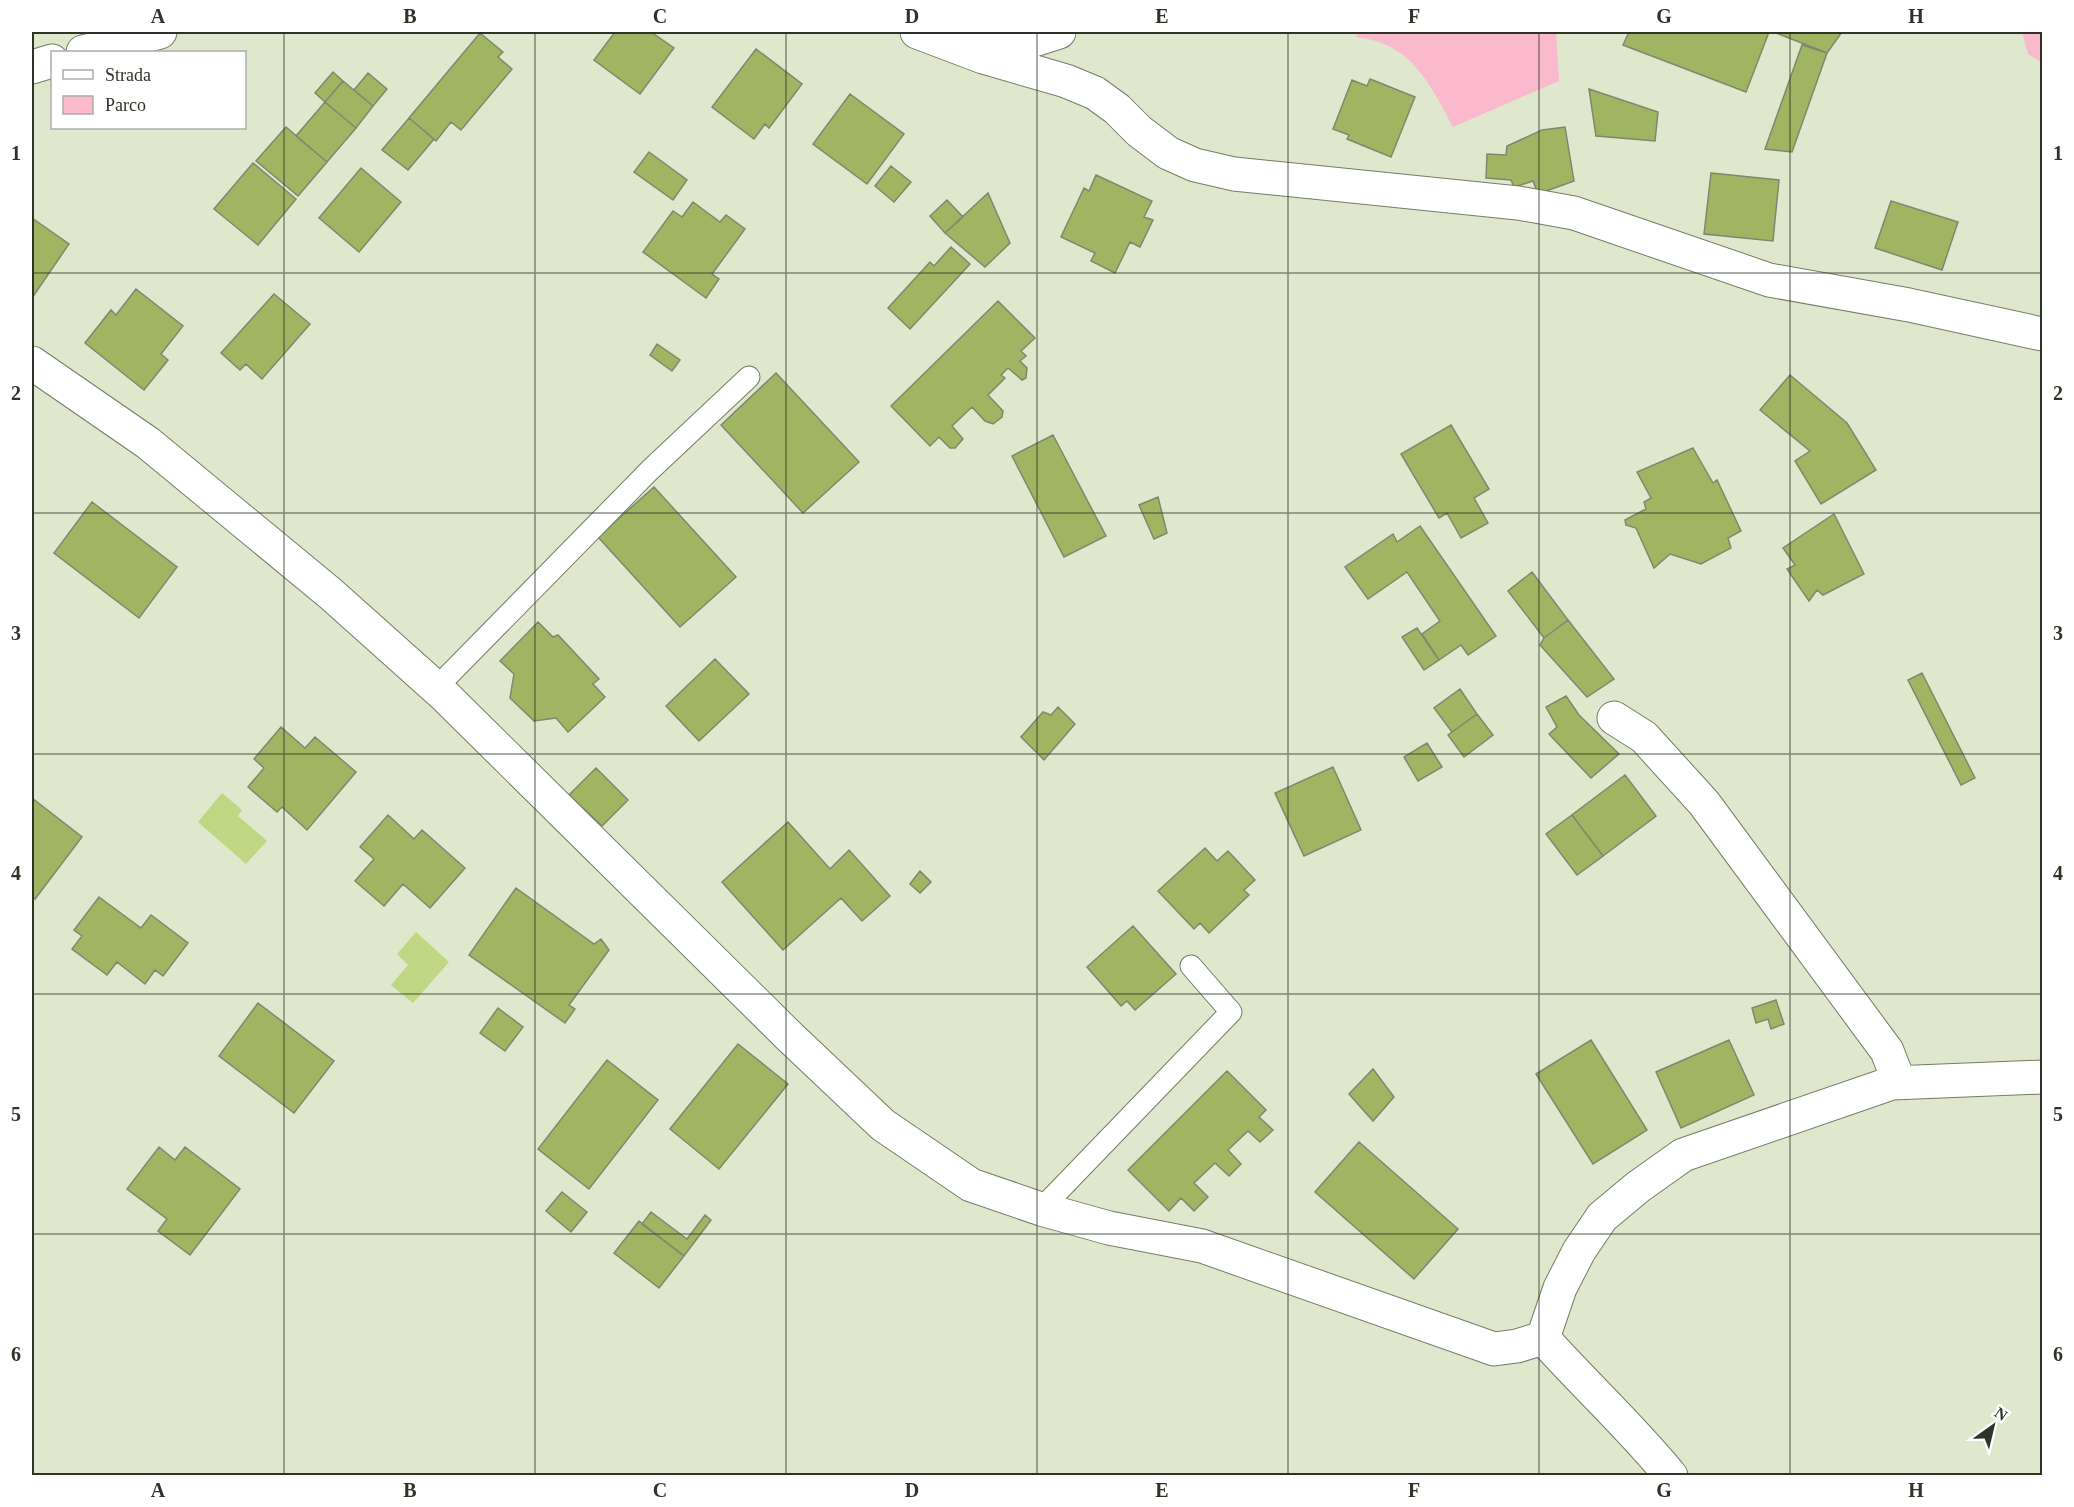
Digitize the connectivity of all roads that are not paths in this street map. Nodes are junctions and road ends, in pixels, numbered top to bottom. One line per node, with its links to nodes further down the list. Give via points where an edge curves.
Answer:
1 (160, 32): 5 (street)
2 (917, 32): 4 (street)
3 (1059, 32): 4 (street, via 1015,46)
4 (963, 48): 8 (street, via 1095,93 1168,153 1195,165 1234,174 1518,203 1574,213 1769,280)
5 (87, 51)
6 (51, 61): 7 (street)
7 (32, 67)
8 (2043, 334)
9 (32, 363): 11 (street, via 148,443 331,594)
10 (749, 377): 11 (lane, via 650,470)
11 (436, 688): 16 (street, via 883,1125 971,1185)
12 (1614, 718): 15 (street, via 1644,737 1704,803 1887,1051)
13 (1191, 966): 16 (lane, via 1231,1012)
14 (2043, 1077): 15 (street)
15 (1899, 1082): 17 (street, via 1683,1155 1638,1187 1602,1217 1579,1251 1560,1288)
16 (1041, 1209): 17 (street, via 1109,1228 1202,1246 1494,1349)
17 (1543, 1338): 18 (street)
18 (1671, 1476)

